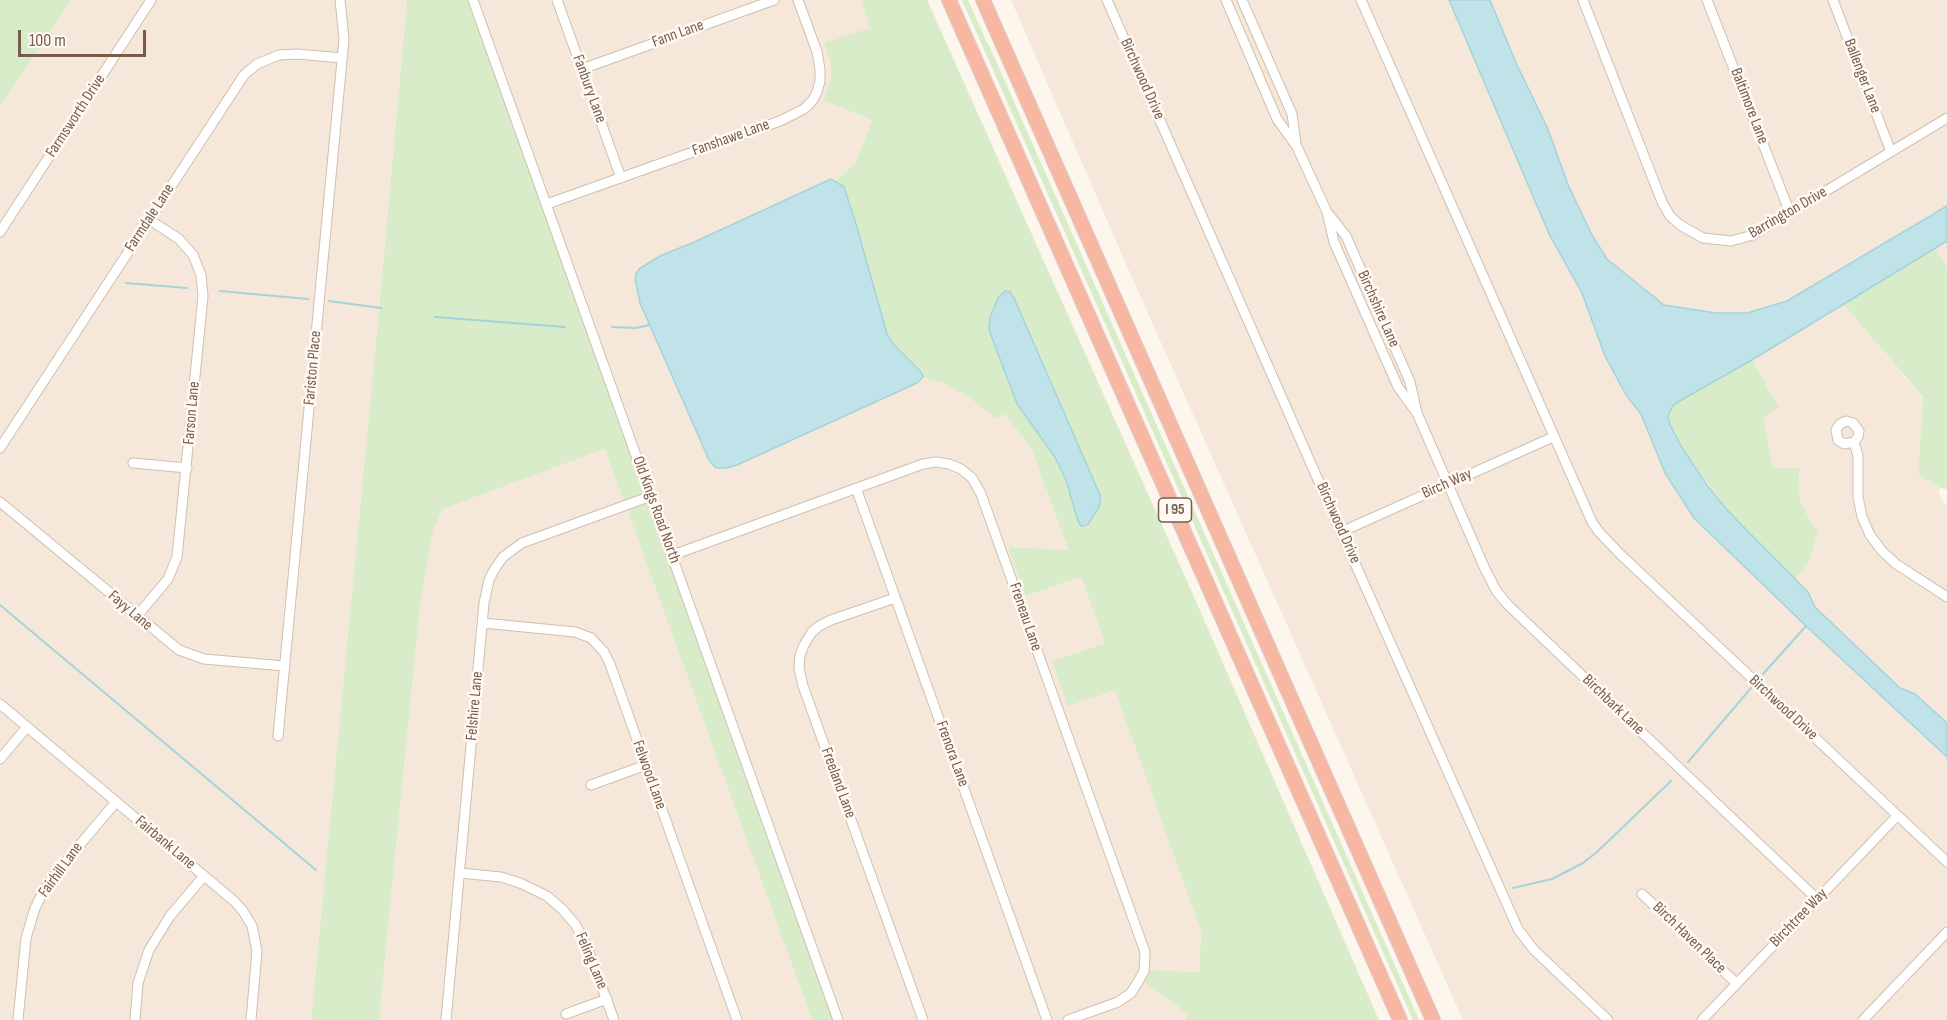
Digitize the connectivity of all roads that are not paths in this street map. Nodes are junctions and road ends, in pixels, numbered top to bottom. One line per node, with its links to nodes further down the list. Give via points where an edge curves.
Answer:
1 (152, 0): 25 (street, Farmsworth Drive)
2 (340, 0): 16 (street, Fariston Place, via 344,24)
3 (473, 0): 22 (street, Old Kings Road North)
4 (557, 0): 17 (street, Fanbury Lane)
5 (774, 0): 17 (street, Fann Lane)
6 (798, 0): 21 (street, Fanshawe Lane, via 820,69 817,92 809,105 780,121)
7 (949, 0): 69 (highway, I 95)
8 (983, 0): 70 (highway, I 95)
9 (1107, 0): 35 (street, Birchwood Drive)
10 (1226, 0): 19 (street, Birchshire Lane, via 1277,119)
11 (1242, 0): 19 (street, Birchshire Lane, via 1292,114)
12 (1361, 0): 26 (street, Birchwood Drive)
13 (1583, 0): 23 (street, Barrington Drive, via 1658,194 1675,220 1703,238 1731,241 1753,235)
14 (1707, 0): 23 (street, Baltimore Lane)
15 (1833, 0): 20 (street, Ballenger Lane)
16 (342, 58): 24 (street, Farmdale Lane, via 285,54 253,67 234,88); 41 (street, Fariston Place)
17 (582, 69): 21 (street, Fanbury Lane)
18 (1947, 118): 20 (street, Barrington Drive)
19 (1297, 147): 31 (street, Birchshire Lane, via 1393,376 1417,412)
20 (1891, 152): 23 (street, Barrington Drive)
21 (621, 178): 22 (street, Fanshawe Lane)
22 (547, 204): 33 (street, Old Kings Road North)
23 (1790, 213)
24 (150, 219): 28 (street, Farmdale Lane); 30 (street, Farson Lane, via 188,249 202,282)
25 (0, 232)
26 (1554, 437): 31 (street, Birch Way); 49 (street, Birchwood Drive, via 1599,532)
27 (1854, 442): 37 (street, via 1859,504 1870,535 1896,564)
28 (0, 448)
29 (133, 463): 30 (street)
30 (187, 468): 39 (street, Farson Lane, via 175,563 165,583)
31 (1448, 483): 35 (street, Birch Way); 54 (street, Birchbark Lane, via 1485,569 1508,605)
32 (856, 488): 36 (street, Freneau Lane); 38 (street, Frenora Lane); 68 (street, Freneau Lane, via 936,462 965,471 981,494 1145,952 1144,970 1131,993 1118,1002)
33 (651, 496): 36 (street, Old Kings Road North); 40 (street, Felshire Lane, via 512,549 489,580)
34 (0, 502): 39 (street, Fayy Lane)
35 (1341, 532): 71 (street, Birchwood Drive, via 1521,934)
36 (673, 555): 65 (street, Old Kings Road North)
37 (1947, 597)
38 (895, 598): 66 (street, Freeland Lane, via 819,626 804,645 799,668); 67 (street, Frenora Lane)
39 (137, 616): 41 (street, Fayy Lane, via 189,655)
40 (483, 622): 46 (street, Felwood Lane, via 568,630 595,642 610,664); 51 (street, Felshire Lane)
41 (285, 666): 44 (street, Fariston Place)
42 (0, 704): 43 (street, Fairbank Lane)
43 (27, 727): 45 (street); 48 (street, Fairbank Lane)
44 (278, 736)
45 (0, 759)
46 (646, 765): 47 (street); 64 (street, Felwood Lane)
47 (591, 785)
48 (116, 802): 52 (street, Fairbank Lane); 59 (street, Fairhill Lane, via 56,873 35,908 26,938)
49 (1897, 816): 50 (street, Birchwood Drive); 54 (street, Birchtree Way)
50 (1947, 862)
51 (460, 873): 57 (street, Feling Lane, via 511,880 555,902 584,938); 62 (street, Felshire Lane)
52 (204, 876): 60 (street, via 170,916 149,950 138,983); 61 (street, Fairbank Lane, via 239,906 254,932 257,957)
53 (1642, 894): 56 (street, Birch Haven Place)
54 (1817, 899): 56 (street, Birchtree Way)
55 (1947, 932): 73 (street)
56 (1736, 983): 72 (street, Birchtree Way)
57 (607, 999): 58 (street); 63 (street, Feling Lane)
58 (566, 1014)
59 (18, 1020)
60 (135, 1020)
61 (251, 1020)
62 (446, 1020)
63 (614, 1020)
64 (737, 1020)
65 (838, 1020)
66 (923, 1020)
67 (1047, 1020)
68 (1068, 1020)
69 (1400, 1020)
70 (1433, 1020)
71 (1608, 1020)
72 (1702, 1020)
73 (1863, 1020)

